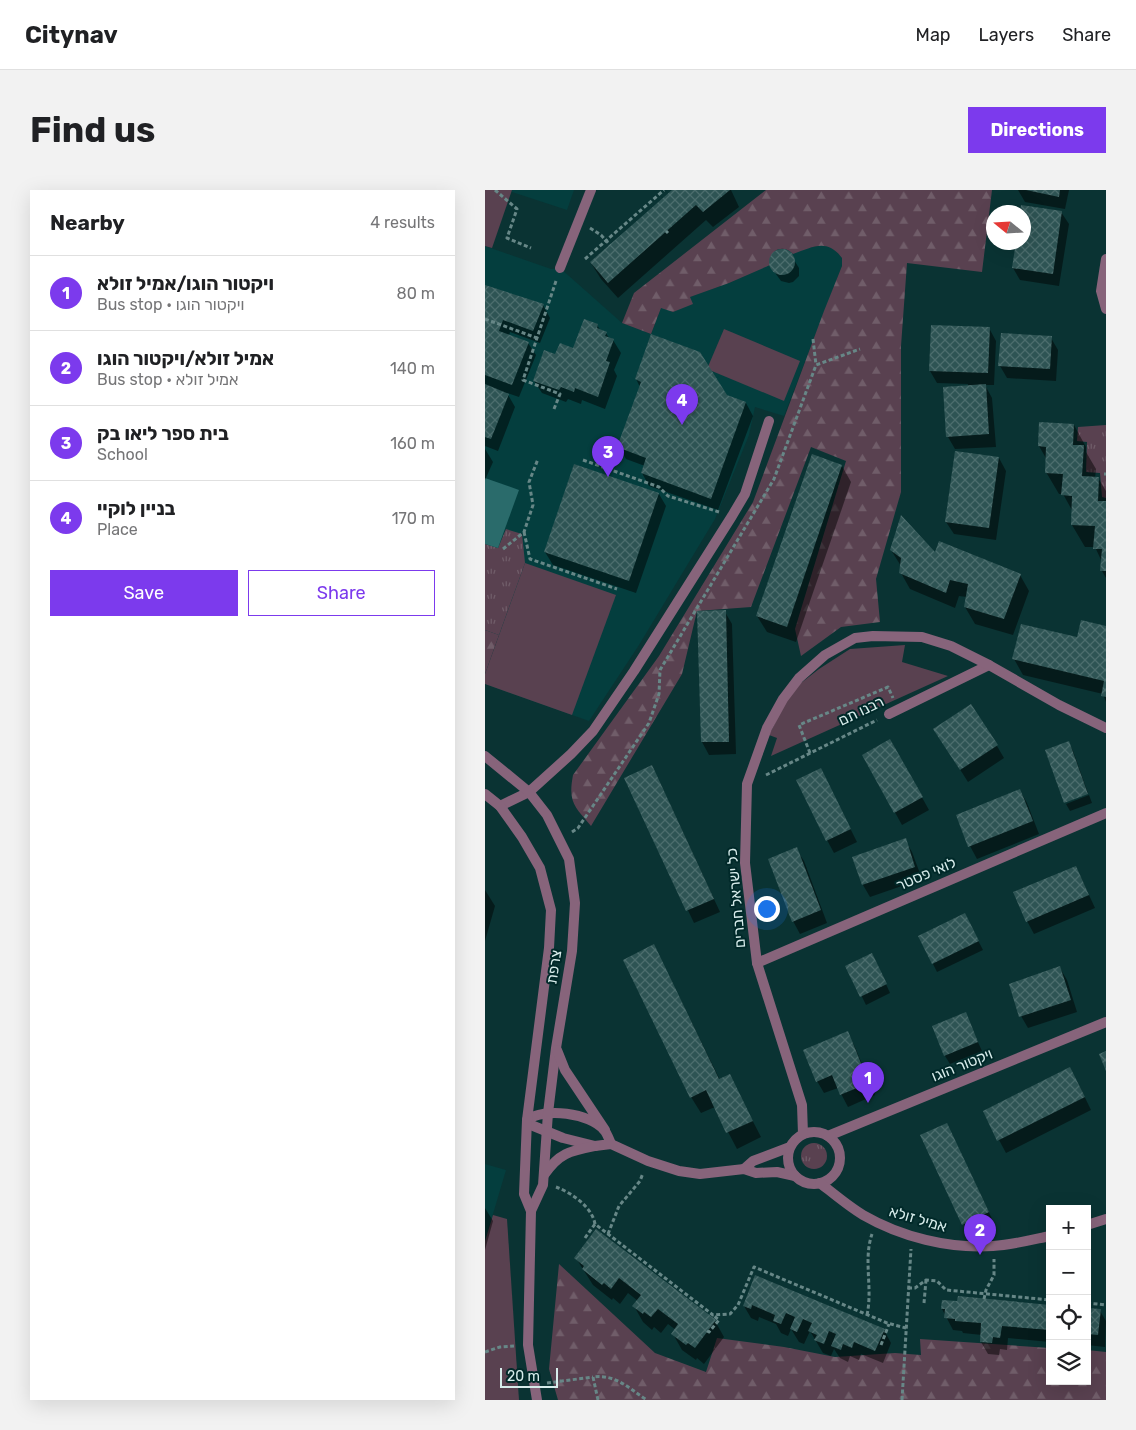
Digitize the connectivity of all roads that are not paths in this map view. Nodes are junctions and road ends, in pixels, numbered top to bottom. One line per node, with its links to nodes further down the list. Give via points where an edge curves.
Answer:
1 (591, 190): 3 (street)
2 (1106, 259): 4 (street, via 1101,291)
3 (560, 268)
4 (1106, 309)
5 (769, 421): 10 (street, via 745,494 634,671 593,731)
6 (989, 665): 7 (street, רבנו תם); 8 (street, כל ישראל חברים); 14 (street, כל ישראל חברים, via 951,646 922,637 873,636 855,638 825,656 799,678 767,728 747,784 745,863)
7 (889, 714)
8 (1106, 728)
9 (485, 756): 10 (street, צרפת)
10 (529, 792): 12 (street); 16 (street, צרפת, via 547,815 569,859 575,903 572,952)
11 (485, 794): 12 (street, צרפת)
12 (499, 806): 18 (street, צרפת, via 540,868 551,910)
13 (1106, 814): 14 (street, לואי פסטר)
14 (757, 963): 21 (street, כל ישראל חברים, via 802,1105)
15 (1106, 1022): 22 (street, ויקטור הוגו)
16 (556, 1048): 17 (street, צרפת); 19 (street, via 565,1070)
17 (548, 1113): 18 (street); 19 (street, via 584,1118); 20 (street, צרפת)
18 (527, 1120): 20 (street); 30 (street, צרפת, via 524,1194)
19 (605, 1130): 23 (street)
20 (547, 1131): 24 (street); 27 (street, צרפת)
21 (803, 1134): 22 (street, via 820,1132); 25 (street)
22 (828, 1136): 29 (street, via 839,1151 840,1162 835,1173)
23 (611, 1144): 24 (street); 26 (street, via 679,1172 700,1174)
24 (595, 1146): 27 (street, via 559,1156)
25 (790, 1147): 26 (street, via 753,1161); 28 (street, via 788,1162)
26 (744, 1169): 28 (street)
27 (544, 1176): 30 (street, צרפת)
28 (795, 1176): 29 (street, via 806,1183)
29 (820, 1183): 33 (street, אמיל זולא, via 863,1215 903,1233 937,1242 993,1246)
30 (531, 1211): 34 (street, צרפת, via 528,1345)
31 (1106, 1219): 32 (street)
32 (1091, 1224)
33 (1046, 1237)
34 (537, 1400)

